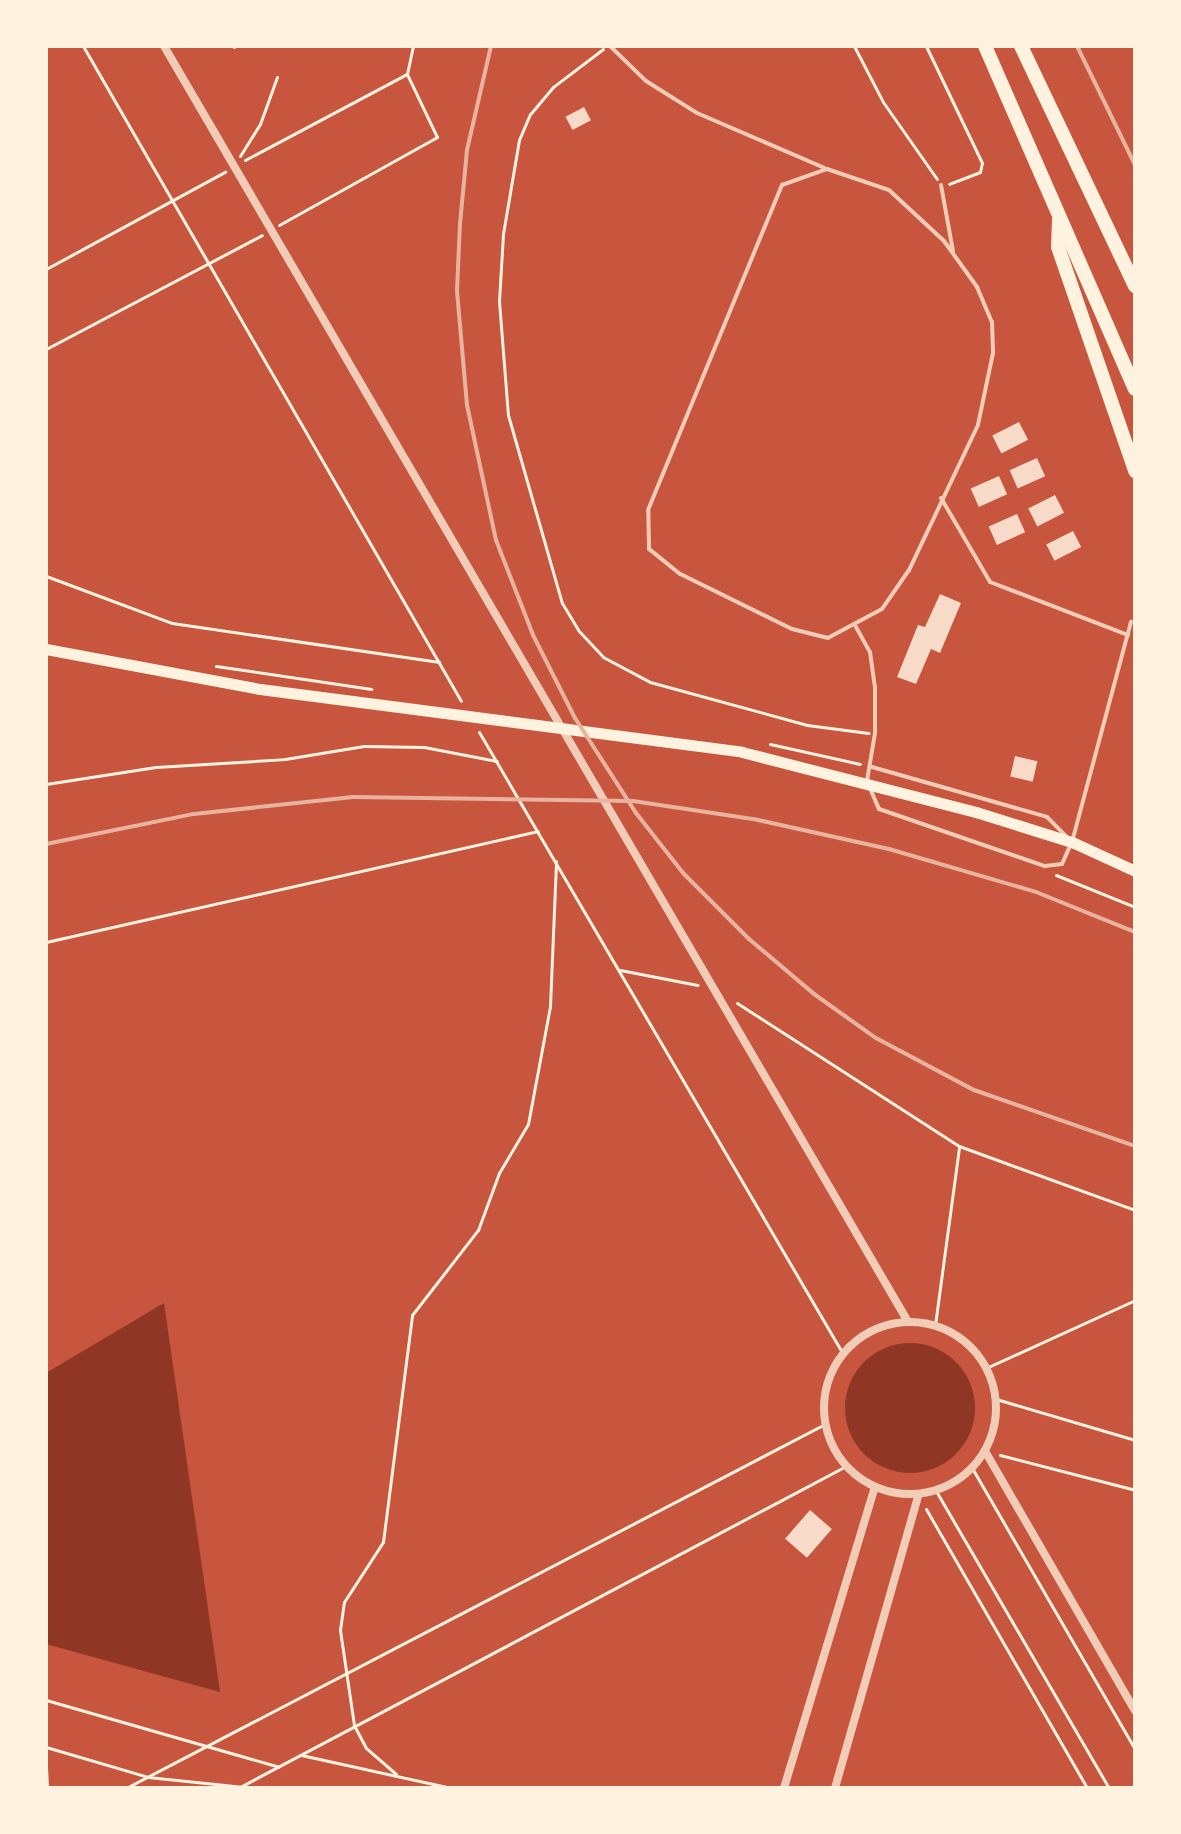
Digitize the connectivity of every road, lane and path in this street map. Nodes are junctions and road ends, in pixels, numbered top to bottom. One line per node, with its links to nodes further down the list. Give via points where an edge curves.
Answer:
1 (83, 46): 14 (path)
2 (164, 46): 11 (street)
3 (413, 46): 9 (path)
4 (608, 46): 12 (lane, via 646,81 697,113); 35 (path, via 553,87 530,114 519,140 503,234 499,301 508,415 562,603 603,657 650,682 807,725)
5 (854, 46): 13 (path, via 883,102)
6 (926, 46): 13 (path, via 982,163 980,172)
7 (985, 46): 15 (highway)
8 (1021, 46): 20 (highway)
9 (407, 74): 11 (path); 16 (path, via 437,137)
10 (277, 77): 11 (path, via 260,124)
11 (233, 166): 14 (path); 16 (street)
12 (827, 169): 17 (lane, via 889,190); 27 (lane, via 782,185 648,510 649,549 680,574 792,629 828,638)
13 (941, 185): 17 (lane)
14 (173, 201): 18 (path); 19 (path)
15 (1060, 214): 22 (highway); 23 (highway, via 1058,247)
16 (270, 230): 18 (path); 48 (street)
17 (953, 254): 24 (lane, via 977,287 992,322 993,353 978,425)
18 (208, 262): 21 (path); 30 (path)
19 (46, 269)
20 (1135, 286)
21 (46, 349)
22 (1135, 389)
23 (1135, 471)
24 (941, 498): 27 (lane, via 909,570 882,609); 28 (lane, via 990,582)
25 (46, 576): 30 (path, via 172,623 200,623)
26 (1131, 622): 28 (lane)
27 (856, 627): 35 (lane, via 870,652)
28 (1128, 635): 41 (lane)
29 (46, 649): 38 (main road, via 260,689 701,745)
30 (439, 662): 33 (path)
31 (201, 664): 32 (path)
32 (377, 690)
33 (456, 692)
34 (477, 729): 36 (path)
35 (875, 733): 37 (lane)
36 (497, 761): 39 (path, via 424,747 364,746); 40 (path)
37 (872, 767): 38 (lane); 41 (lane, via 1047,817)
38 (867, 781): 41 (main road); 43 (lane, via 879,809)
39 (46, 784)
40 (538, 831): 42 (path); 46 (path)
41 (1072, 842): 43 (lane, via 1062,864); 44 (main road)
42 (556, 861): 47 (path); 67 (path, via 550,1006 528,1124 499,1173 473,1240 412,1315 383,1542 344,1602 340,1630)
43 (1043, 866): 45 (path)
44 (1135, 871)
45 (1135, 907)
46 (46, 942)
47 (620, 970): 48 (path); 55 (path)
48 (710, 986): 53 (street)
49 (736, 1003): 50 (path)
50 (959, 1146): 51 (path); 54 (path)
51 (1135, 1210)
52 (1135, 1300): 56 (path)
53 (908, 1322): 54 (street); 55 (street, via 872,1330)
54 (935, 1325): 56 (street, via 973,1349)
55 (843, 1354): 58 (street, via 828,1381)
56 (986, 1368): 57 (street)
57 (996, 1399): 59 (path); 60 (street, via 995,1426)
58 (825, 1424): 61 (street); 67 (path)
59 (1135, 1440)
60 (985, 1451): 62 (street); 64 (path); 69 (street)
61 (846, 1466): 63 (street); 70 (path)
62 (972, 1468): 65 (street); 73 (path)
63 (875, 1487): 66 (street); 84 (street)
64 (1135, 1490)
65 (936, 1491): 66 (street); 87 (path)
66 (918, 1496): 85 (street); 86 (path)
67 (349, 1675): 70 (path); 72 (path)
68 (46, 1700): 72 (path)
69 (1135, 1711)
70 (354, 1725): 74 (path); 77 (path, via 366,1748)
71 (46, 1747): 78 (path)
72 (209, 1747): 76 (path); 78 (path)
73 (1135, 1749)
74 (301, 1755): 76 (path); 77 (path)
75 (46, 1767): 80 (path)
76 (279, 1767): 79 (path)
77 (396, 1774): 83 (path)
78 (148, 1777): 79 (path); 81 (path)
79 (240, 1787): 82 (path)
80 (47, 1788)
81 (126, 1788)
82 (253, 1788)
83 (451, 1788)
84 (784, 1788)
85 (835, 1788)
86 (1087, 1788)
87 (1109, 1788)

